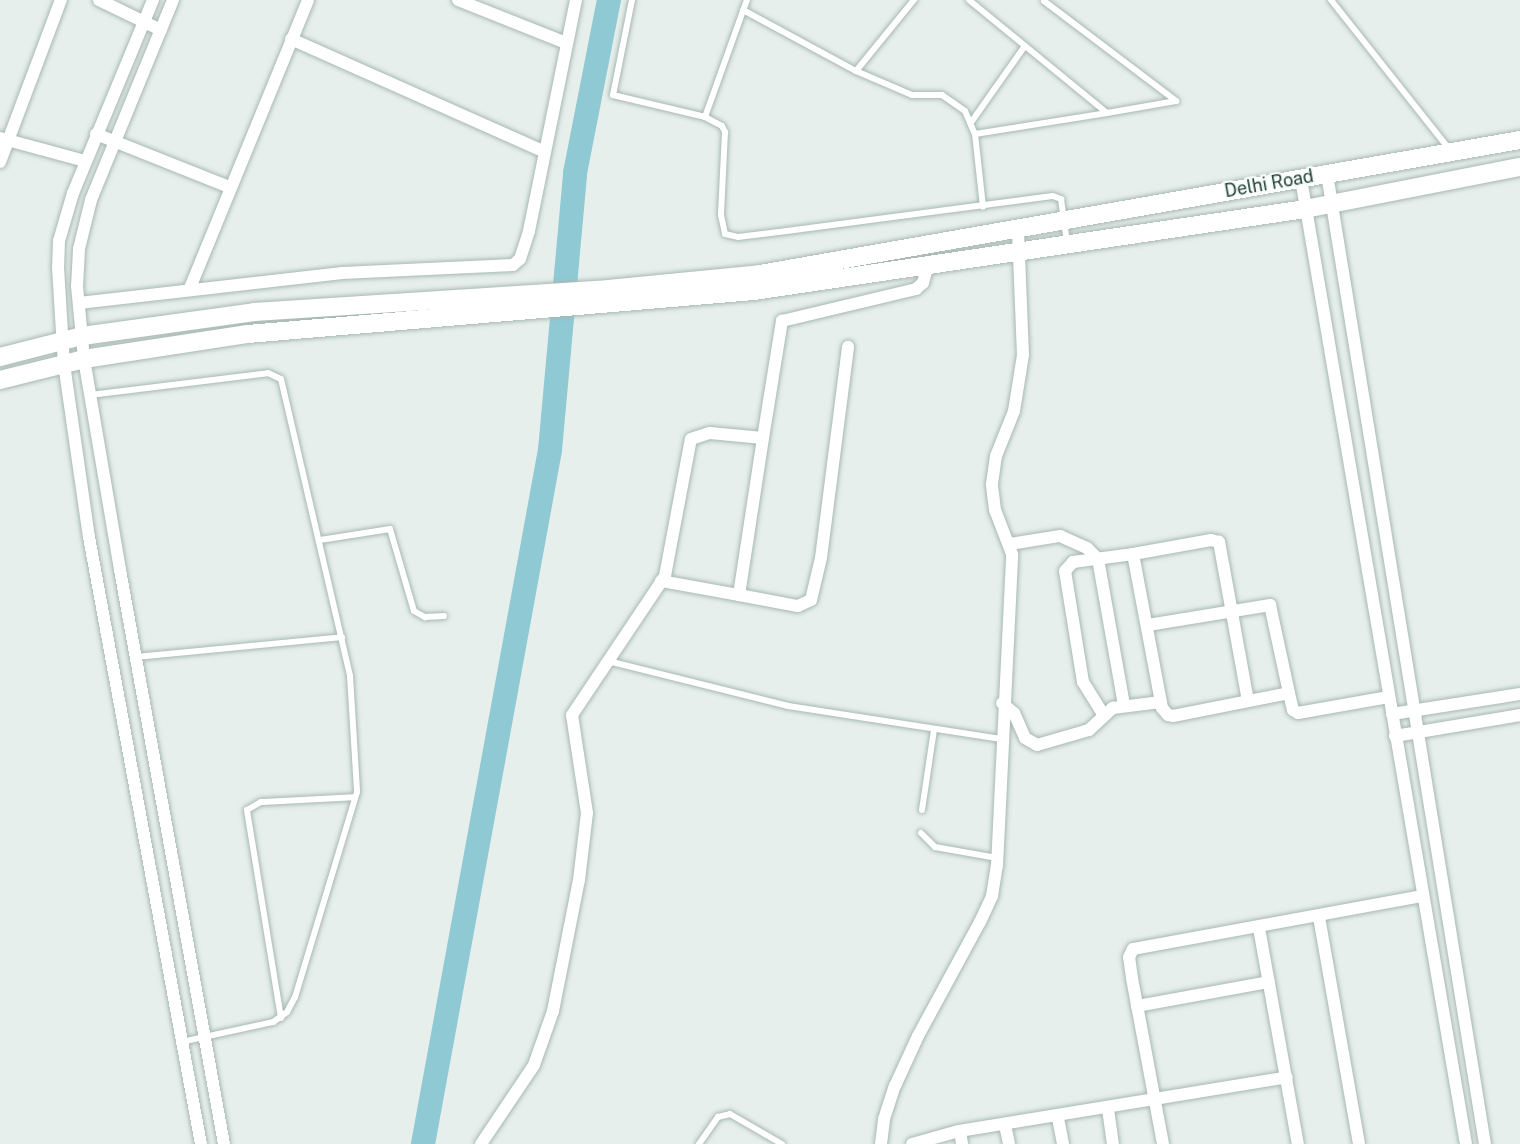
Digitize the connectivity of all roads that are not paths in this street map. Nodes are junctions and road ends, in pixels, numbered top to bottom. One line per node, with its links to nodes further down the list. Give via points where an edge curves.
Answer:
1 (61, 0): 26 (street)
2 (99, 0): 15 (street)
3 (153, 0): 15 (street)
4 (173, 0): 16 (street)
5 (308, 0): 17 (street)
6 (458, 0): 18 (street)
7 (576, 0): 18 (street)
8 (632, 0): 22 (lane, via 613,95)
9 (747, 0): 14 (lane)
10 (914, 0): 20 (lane)
11 (969, 0): 19 (lane)
12 (1331, 0): 30 (lane)
13 (1044, 1): 21 (lane, via 1176,101)
14 (742, 10): 20 (lane); 22 (lane)
15 (143, 23): 16 (street); 24 (street)
16 (161, 30): 28 (street)
17 (291, 39): 29 (street); 36 (street)
18 (566, 43): 29 (street)
19 (1025, 46): 21 (lane); 23 (lane)
20 (856, 71): 23 (lane, via 912,95 942,95)
21 (1107, 113): 25 (lane)
22 (705, 117): 38 (lane, via 726,132 721,215 723,230 730,236)
23 (972, 121): 25 (lane)
24 (96, 134): 28 (street); 31 (street)
25 (975, 134): 38 (lane)
26 (4, 139): 31 (street); 32 (street)
27 (1520, 140): 30 (main road, Delhi Road)
28 (113, 141): 36 (street); 47 (street, via 91,200 79,249)
29 (542, 151): 45 (street, via 526,240 520,260 513,266 423,267)
30 (1452, 152): 34 (main road, Delhi Road)
31 (85, 161): 50 (street, via 59,242)
32 (0, 162)
33 (1520, 167): 37 (main road, Delhi Road)
34 (1327, 174): 35 (main road, Delhi Road); 37 (street)
35 (1301, 179): 39 (street); 40 (main road, Delhi Road)
36 (229, 187): 45 (street)
37 (1332, 204): 39 (main road, Delhi Road); 77 (street)
38 (983, 207): 40 (lane, via 1058,197 1063,204)
39 (1305, 209): 42 (main road, Delhi Road); 72 (street)
40 (1064, 220): 41 (main road, Delhi Road); 42 (lane)
41 (1018, 229): 43 (street); 46 (main road, Delhi Road)
42 (1067, 243): 43 (main road, Delhi Road)
43 (1019, 250): 44 (main road, Delhi Road); 59 (street, via 1021,380 1014,411 996,456 992,484 997,516)
44 (928, 264): 46 (main road, Delhi Road, via 754,291); 57 (street, via 923,284 916,289 782,321)
45 (190, 288): 47 (street)
46 (598, 298): 48 (main road)
47 (79, 303): 49 (street)
48 (514, 303): 49 (main road, via 254,312); 53 (main road, via 248,334)
49 (82, 336): 50 (main road); 53 (street)
50 (62, 341): 52 (main road); 54 (street)
51 (848, 347): 63 (street, via 821,558 811,600 798,606)
52 (0, 357)
53 (84, 359): 54 (main road); 56 (street)
54 (64, 364): 55 (main road); 96 (street, via 89,537)
55 (0, 380)
56 (90, 395): 58 (lane, via 201,379 278,375); 68 (street)
57 (763, 438): 62 (street, via 710,433 691,439 671,554); 63 (street)
58 (320, 540): 65 (lane, via 390,529 414,611 425,617); 67 (lane)
59 (1010, 544): 61 (street, via 1060,536 1087,548); 75 (street)
60 (1133, 554): 61 (street); 64 (street, via 1216,540); 66 (street)
61 (1098, 559): 76 (street); 78 (street, via 1073,562 1065,571 1083,682)
62 (661, 581): 63 (street); 69 (street)
63 (739, 595)
64 (1232, 609): 66 (street); 70 (street, via 1267,604 1272,607); 73 (street)
65 (444, 616)
66 (1148, 625): 74 (street)
67 (342, 636): 68 (lane); 85 (lane, via 355,715)
68 (136, 657): 95 (street)
69 (607, 661): 81 (lane, via 788,706); 105 (street, via 572,715 586,798 585,828 579,880 546,1040)
70 (1289, 693): 72 (street, via 1293,710 1298,713); 73 (street)
71 (1520, 694): 77 (street)
72 (1389, 697): 79 (street)
73 (1248, 700): 74 (street, via 1173,716 1168,715)
74 (1161, 702): 76 (street)
75 (1002, 703): 78 (street, via 1014,713 1024,738 1037,745 1082,734); 84 (street)
76 (1124, 705): 78 (street)
77 (1415, 710): 79 (street); 82 (street)
78 (1103, 714)
79 (1392, 714): 83 (street)
80 (1520, 715): 82 (street)
81 (934, 730): 84 (lane); 86 (lane)
82 (1419, 731): 83 (street); 118 (street)
83 (1395, 736): 89 (street)
84 (1001, 739): 88 (street)
85 (356, 797): 94 (lane, via 295,997); 94 (lane, via 261,802 247,810)
86 (922, 810)
87 (921, 833): 88 (lane, via 935,847)
88 (997, 858): 108 (street, via 992,896 909,1056 884,1119)
89 (1422, 896): 90 (street); 117 (street)
90 (1319, 917): 91 (street); 116 (street)
91 (1259, 928): 92 (street); 93 (street, via 1133,949 1129,957)
92 (1269, 982): 93 (street); 97 (street)
93 (1137, 1006): 98 (street)
94 (281, 1018): 95 (lane)
95 (206, 1037): 96 (lane); 104 (street)
96 (181, 1042): 103 (street)
97 (1287, 1077): 98 (street); 115 (street)
98 (1156, 1101): 99 (street); 114 (street)
99 (1108, 1109): 100 (street); 113 (street)
100 (1058, 1118): 101 (street); 112 (street)
101 (1005, 1125): 102 (street); 111 (street)
102 (960, 1131): 109 (street); 110 (street)
103 (201, 1144)
104 (224, 1144)
105 (481, 1144)
106 (699, 1144): 107 (lane, via 718,1118 730,1114)
107 (782, 1144)
108 (881, 1144)
109 (912, 1144)
110 (962, 1144)
111 (1009, 1144)
112 (1063, 1144)
113 (1113, 1144)
114 (1163, 1144)
115 (1298, 1144)
116 (1359, 1144)
117 (1466, 1144)
118 (1485, 1144)

